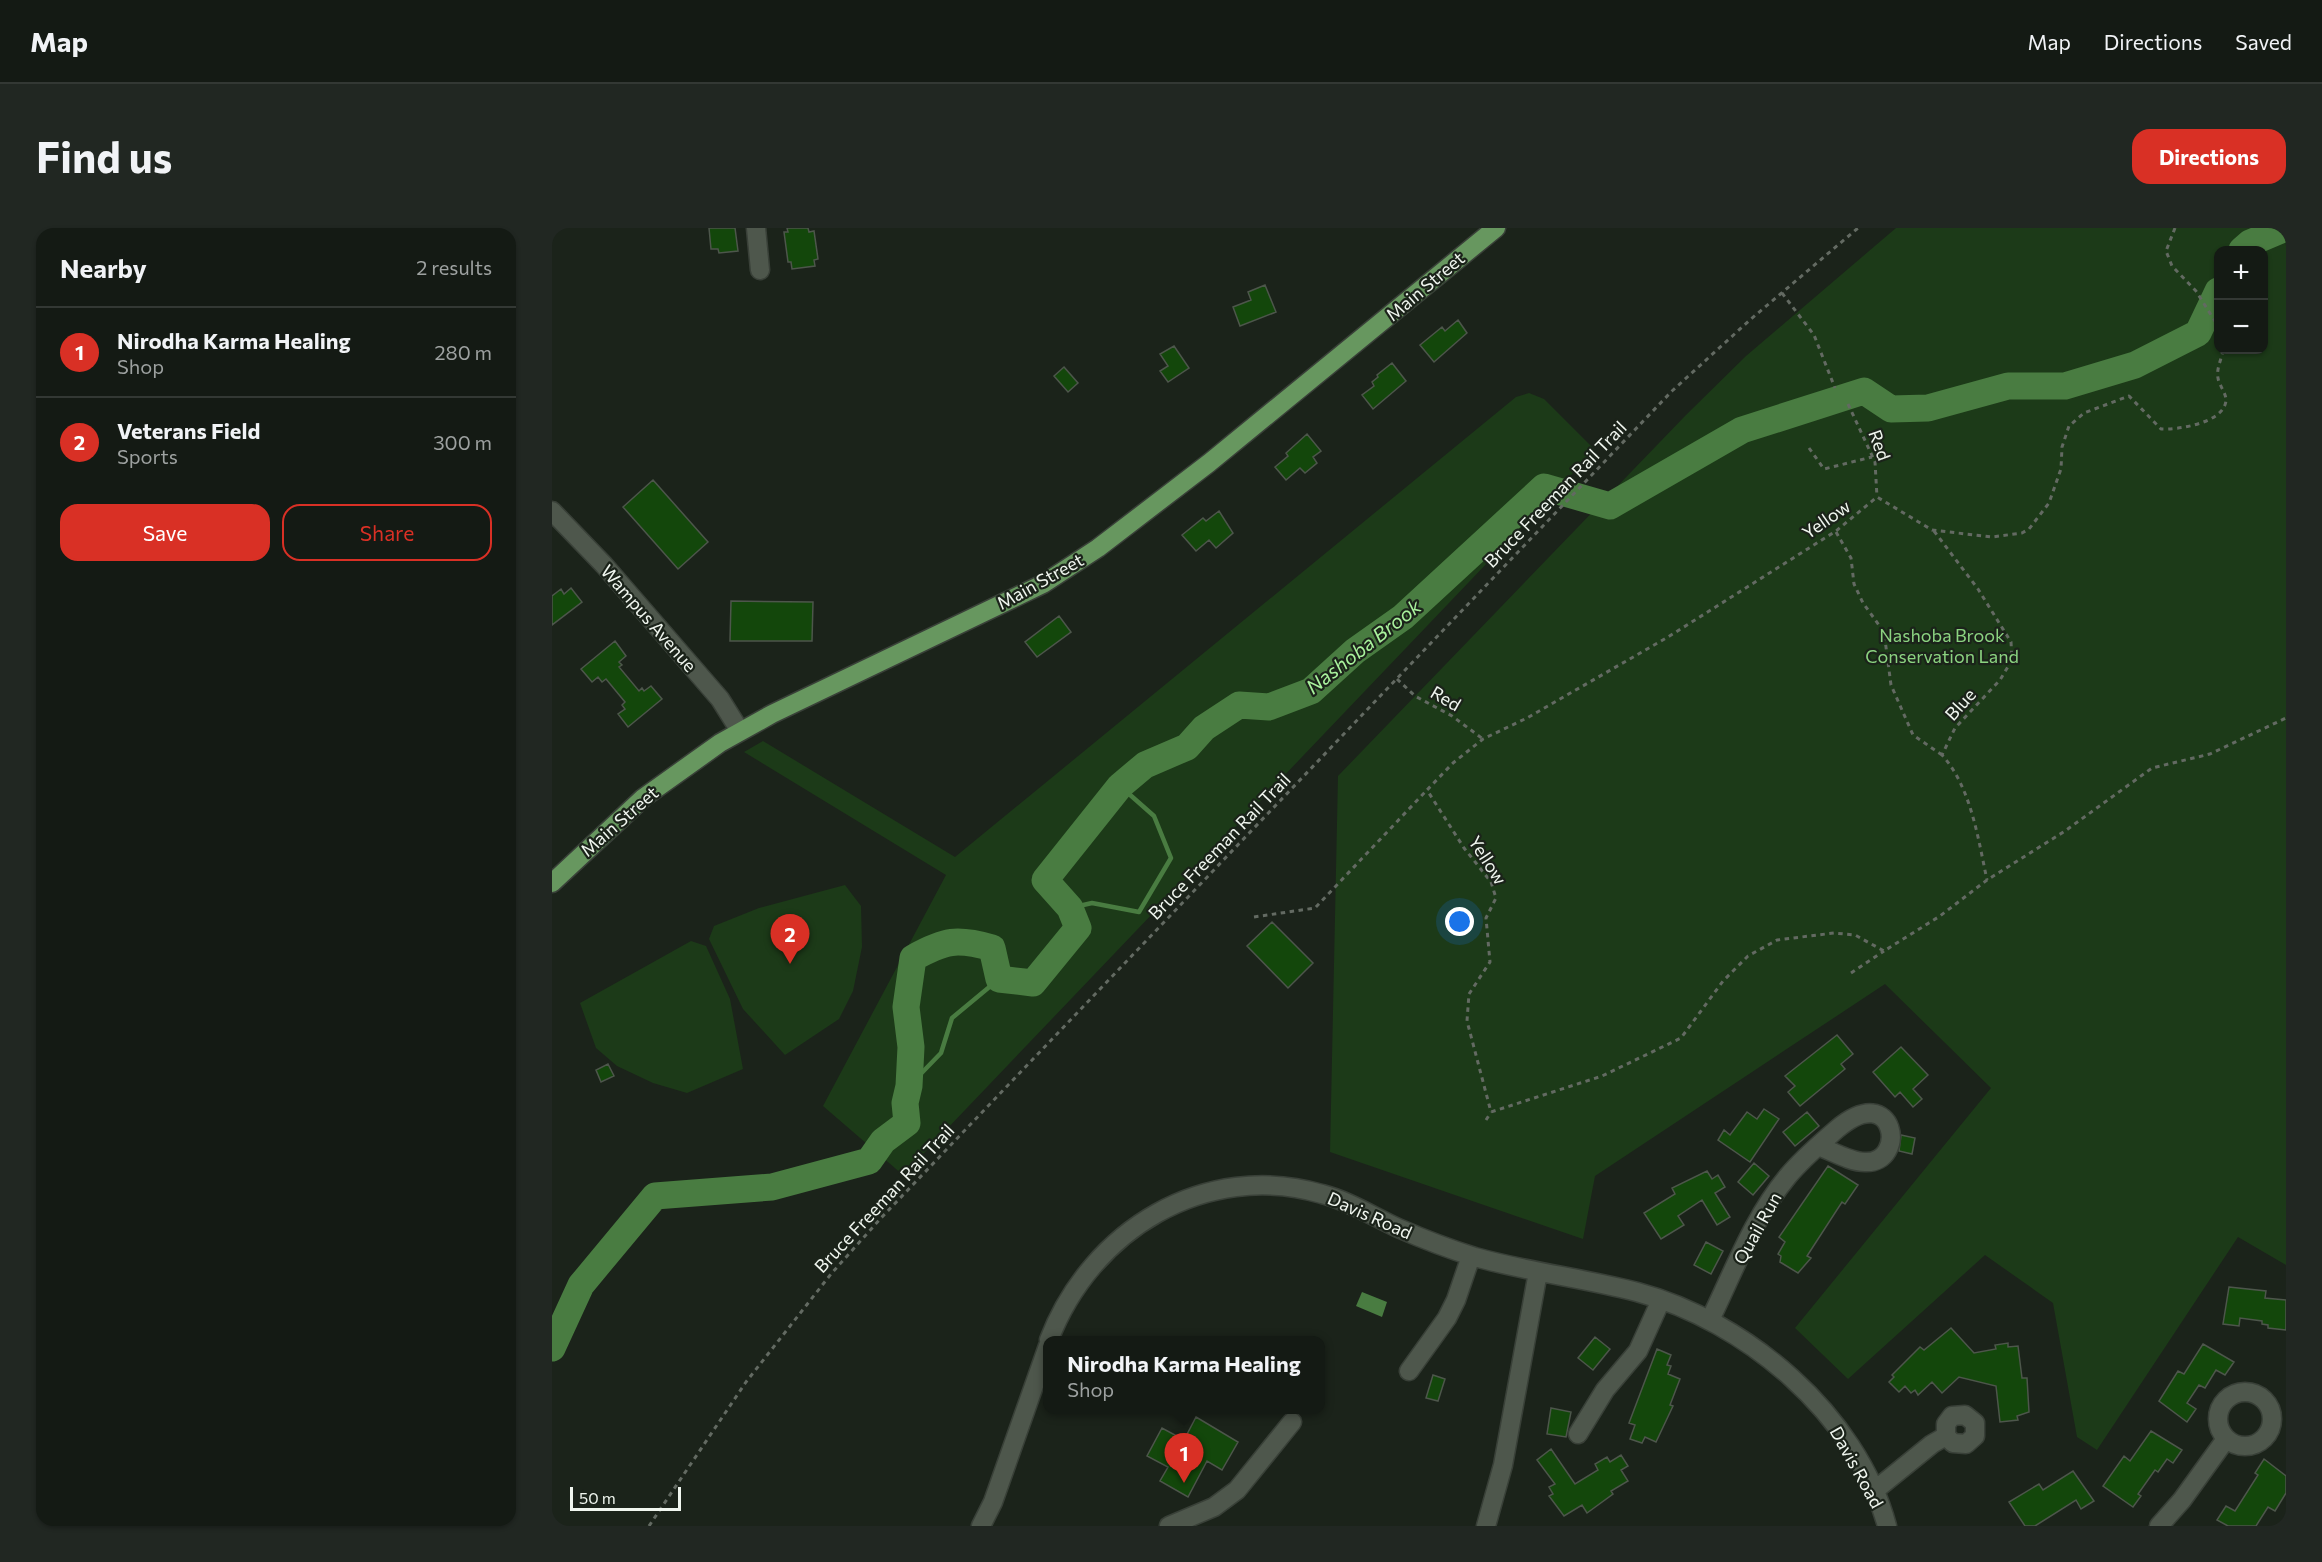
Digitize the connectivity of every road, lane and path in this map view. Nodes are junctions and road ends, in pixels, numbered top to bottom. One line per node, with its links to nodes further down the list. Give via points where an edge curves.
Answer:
1 (756, 228): 5 (street)
2 (1496, 228): 19 (main road, Main Street, via 1293,396 1098,548 1043,584)
3 (1858, 228): 6 (path, Bruce Freeman Rail Trail)
4 (2175, 228): 7 (path, via 2166,252 2172,266)
5 (760, 270)
6 (1782, 293): 9 (path, via 1815,335); 17 (path, Bruce Freeman Rail Trail, via 1672,391)
7 (2214, 320)
8 (2222, 354): 15 (path, via 2217,377 2226,399 2223,410 2215,417 2179,430 2161,429 2129,396 2084,413 2069,426 2061,447 2061,469 2049,502 2029,529 2012,536 1992,537)
9 (1835, 388)
10 (1848, 404): 12 (path, Red)
11 (1809, 448): 12 (path, via 1824,469)
12 (1872, 457): 13 (path, Red)
13 (1877, 497): 15 (path); 16 (path, Yellow)
14 (552, 511): 19 (street, Wampus Avenue, via 720,699)
15 (1932, 530): 21 (path, Blue, via 1978,589 2012,642 2012,660 2000,680 1955,728)
16 (1836, 531): 20 (path, Yellow, via 1668,637); 21 (path, via 1851,558 1854,584 1863,603 1884,632 1892,685 1913,735)
17 (1397, 679): 20 (path, Red, via 1415,696); 44 (path, Bruce Freeman Rail Trail, via 852,1250 746,1382)
18 (2286, 718): 23 (path, via 2210,754 2152,768 2065,831)
19 (740, 731): 24 (main road, Main Street, via 643,798)
20 (1483, 739): 22 (path, Yellow)
21 (1942, 755): 23 (path, via 1954,769 1973,818)
22 (1427, 790): 25 (path, via 1315,908); 28 (path, Yellow, via 1491,882 1496,898 1486,918 1490,962 1469,994 1467,1021)
23 (1987, 880): 26 (path)
24 (552, 883)
25 (1254, 917)
26 (1884, 951): 27 (path); 28 (path, via 1855,935 1834,933 1777,940 1748,956 1723,981 1681,1038 1602,1076)
27 (1851, 973)
28 (1491, 1112): 29 (path)
29 (1486, 1120)
30 (1818, 1146): 34 (street, Quail Run, via 1786,1178 1756,1222)
31 (1471, 1256): 32 (street, Davis Road); 35 (street, Davis Road, via 1320,1193 1269,1186 1217,1191 1192,1197 1153,1215 1105,1251 1073,1291); 37 (street, via 1447,1318)
32 (1538, 1272): 33 (street, Davis Road); 46 (street, via 1503,1465)
33 (1661, 1300): 34 (street, Davis Road); 39 (street, via 1638,1351 1605,1390)
34 (1710, 1320): 42 (street, Davis Road, via 1755,1346 1797,1381 1836,1425)
35 (1051, 1336)
36 (1043, 1358): 43 (street)
37 (1410, 1371)
38 (1292, 1422): 45 (street, via 1236,1490 1214,1507)
39 (1578, 1434)
40 (1946, 1437): 42 (street)
41 (2226, 1439): 48 (street)
42 (1874, 1491): 47 (street, Davis Road)
43 (988, 1523)
44 (649, 1526)
45 (1168, 1526)
46 (1486, 1526)
47 (1887, 1526)
48 (2159, 1526)

